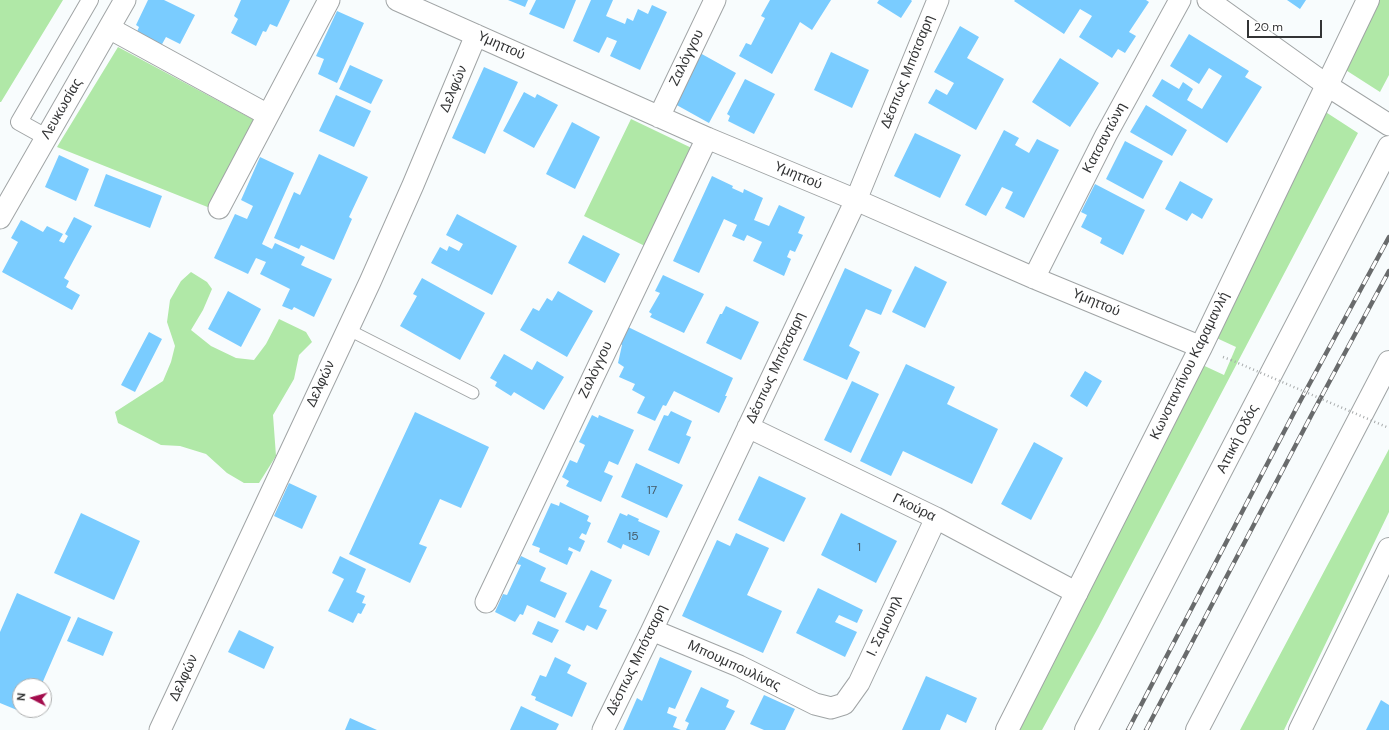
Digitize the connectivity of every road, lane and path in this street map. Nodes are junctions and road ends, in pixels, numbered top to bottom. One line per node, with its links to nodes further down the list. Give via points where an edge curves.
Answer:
1 (90, 0): 16 (street, via 19,122)
2 (125, 0): 10 (street, Λευκωσίας)
3 (329, 0): 13 (street)
4 (397, 0): 11 (street, Υμηττού)
5 (715, 0): 14 (street, Ζαλόγγου)
6 (938, 0): 19 (street, Δέσπως Μπότσαρη)
7 (1180, 0): 22 (street, Κατσαντώνη, via 1106,135)
8 (1208, 0): 12 (street)
9 (1368, 0): 12 (main road, Κωνσταντίνου Καραμανλή)
10 (109, 28): 13 (street); 16 (street, Λευκωσίας)
11 (476, 35): 14 (street, Υμηττού); 23 (street, Δελφών, via 413,185)
12 (1329, 87): 15 (street); 24 (main road, Κωνσταντίνου Καραμανλή)
13 (268, 115): 20 (street)
14 (658, 117): 17 (street, Υμηττού)
15 (1389, 125)
16 (46, 137): 21 (street, Λευκωσίας)
17 (707, 138): 19 (street, Υμηττού); 33 (street, Ζαλόγγου)
18 (1389, 147): 39 (main road, Αττική Οδός)
19 (856, 200): 22 (street, Υμηττού); 28 (street, Δέσπως Μπότσαρη)
20 (219, 208)
21 (0, 218)
22 (1034, 278): 24 (street, Υμηττού)
23 (347, 329): 27 (lane); 36 (street, Δελφών)
24 (1201, 347): 32 (main road, Κωνσταντίνου Καραμανλή)
25 (1231, 360): 29 (path, bridge)
26 (1389, 362): 40 (main road)
27 (473, 393)
28 (748, 428): 30 (street, Γκούρα); 34 (street, Δέσπως Μπότσαρη)
29 (1389, 428)
30 (936, 518): 32 (street, Γκούρα); 35 (street, Ι. Σαμουηλ, via 859,683 844,704 830,708)
31 (1389, 549): 41 (main road)
32 (1077, 593): 38 (main road, Κωνσταντίνου Καραμανλή)
33 (486, 602)
34 (652, 630): 35 (street, Μπουμπουλίνας, via 739,666); 37 (street, Δέσπως Μπότσαρη)
35 (814, 704)
36 (160, 730)
37 (603, 730)
38 (1007, 730)
39 (1086, 730)
40 (1197, 730)
41 (1300, 730)

